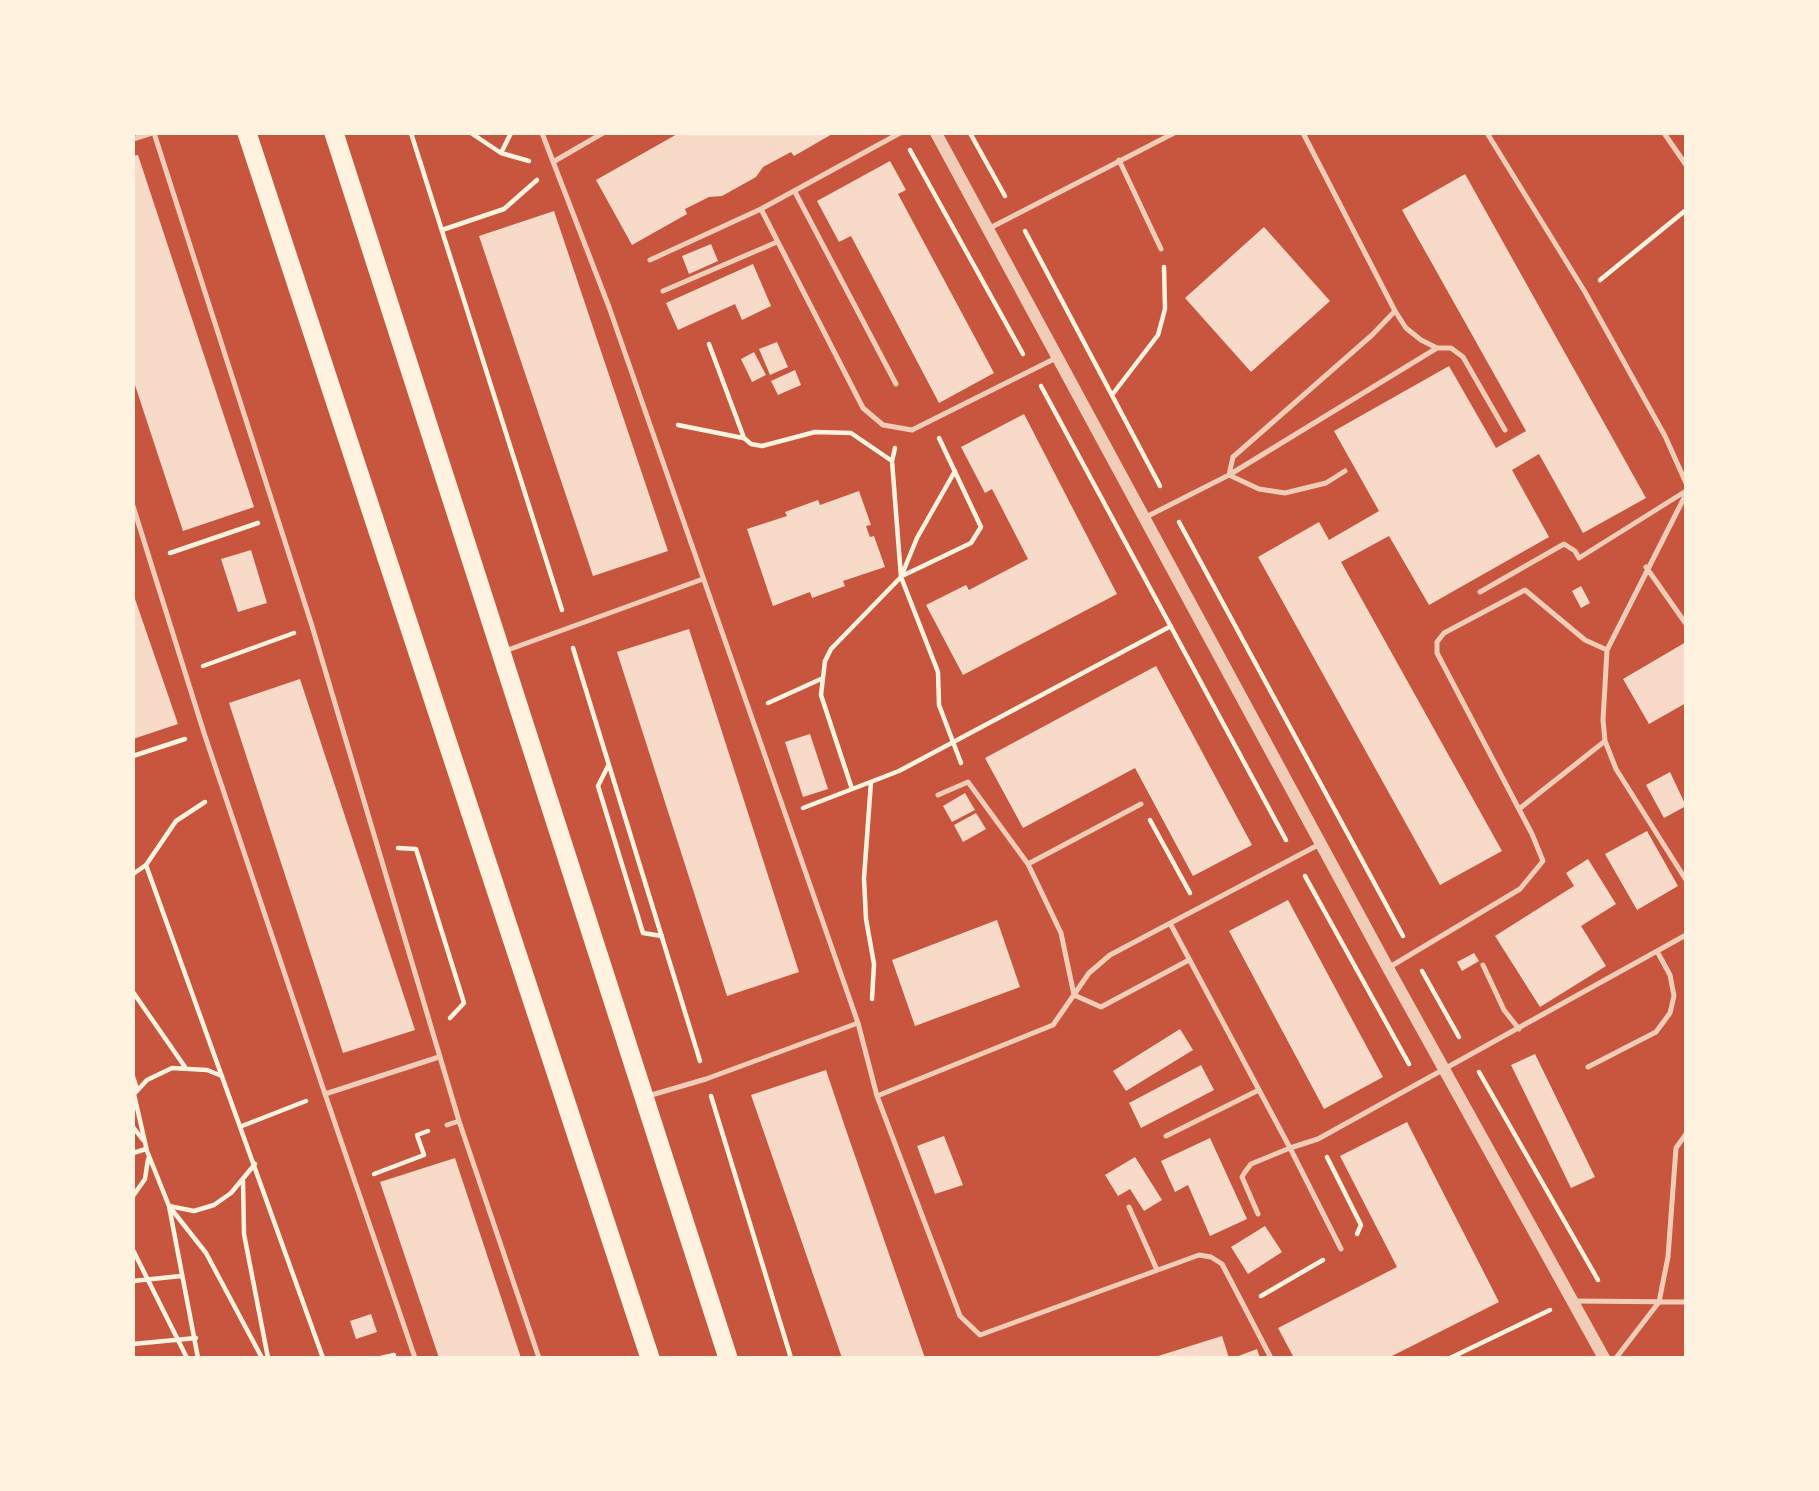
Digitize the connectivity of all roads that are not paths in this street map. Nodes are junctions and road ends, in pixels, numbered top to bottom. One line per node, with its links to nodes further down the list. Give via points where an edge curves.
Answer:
1 (153, 133): 12 (lane); 56 (lane, via 312,626)
2 (247, 133): 77 (highway)
3 (334, 133): 39 (highway)
4 (542, 133): 14 (lane)
5 (603, 133): 14 (lane)
6 (900, 133): 16 (lane)
7 (936, 133): 18 (street)
8 (1174, 133): 13 (lane)
9 (1303, 133): 23 (lane)
10 (1487, 133): 30 (lane, via 1586,292)
11 (1664, 133): 15 (lane)
12 (133, 139)
13 (1119, 160): 18 (lane); 20 (lane)
14 (553, 162): 35 (lane, via 609,307)
15 (1686, 166)
16 (795, 192): 17 (lane); 26 (lane)
17 (761, 209): 19 (lane); 21 (lane)
18 (988, 229): 25 (street)
19 (777, 242): 22 (lane); 25 (lane, via 863,408 883,425 912,430)
20 (1161, 249)
21 (650, 260)
22 (663, 291)
23 (1395, 311): 24 (lane, via 1406,328); 29 (lane, via 1233,457)
24 (1437, 348): 27 (lane, via 1451,348 1463,357); 29 (lane)
25 (1058, 356): 33 (street)
26 (896, 384)
27 (1506, 430)
28 (1345, 471): 29 (lane, via 1326,483 1285,493 1259,489)
29 (1229, 475): 33 (lane)
30 (1686, 483)
31 (1686, 492): 34 (lane); 36 (lane, via 1579,558 1564,544)
32 (133, 506): 60 (lane)
33 (1144, 518): 44 (street)
34 (1646, 567): 37 (lane); 38 (lane)
35 (703, 579): 39 (lane); 54 (lane)
36 (1480, 592)
37 (1686, 624)
38 (1607, 650): 40 (lane); 43 (lane, via 1586,640 1525,590 1444,633 1437,642 1437,653)
39 (502, 652): 62 (highway)
40 (1605, 741): 43 (lane); 46 (lane, via 1616,769)
41 (938, 795): 45 (lane, via 968,782)
42 (1141, 804): 45 (lane)
43 (1519, 809): 52 (lane, via 1540,850 1543,861 1538,871 1520,889)
44 (1322, 843): 47 (lane); 52 (street)
45 (1028, 864): 53 (lane, via 1061,933)
46 (1686, 880)
47 (1171, 925): 50 (lane); 53 (lane, via 1110,955 1089,973)
48 (1686, 935): 49 (lane)
49 (1658, 953): 55 (lane); 57 (lane, via 1672,985 1670,1013 1656,1032)
50 (1189, 960): 53 (lane, via 1101,1007); 59 (lane)
51 (1483, 965): 55 (lane, via 1504,1010)
52 (1388, 968): 58 (street)
53 (1074, 995): 61 (lane, via 1053,1025)
54 (858, 1023): 61 (lane); 62 (lane)
55 (1520, 1029): 58 (lane)
56 (439, 1057): 60 (lane); 63 (lane)
57 (1588, 1066)
58 (1444, 1070): 67 (lane, via 1318,1139); 72 (street)
59 (1259, 1090): 66 (lane); 67 (lane)
60 (324, 1094): 75 (lane)
61 (877, 1096): 71 (lane, via 960,1316 980,1335)
62 (645, 1097): 78 (highway)
63 (459, 1121): 64 (lane); 76 (lane)
64 (447, 1125)
65 (1686, 1134): 73 (lane, via 1674,1158 1668,1257)
66 (1166, 1136)
67 (1290, 1148): 69 (lane, via 1251,1164 1242,1177); 70 (lane)
68 (1129, 1207): 71 (lane)
69 (1258, 1214)
70 (1341, 1249)
71 (1157, 1270): 79 (lane, via 1199,1255 1222,1264)
72 (1570, 1301): 73 (lane); 80 (street)
73 (1659, 1302): 74 (lane); 81 (lane)
74 (1686, 1302)
75 (415, 1358)
76 (539, 1358)
77 (650, 1358)
78 (728, 1358)
79 (1271, 1358)
80 (1604, 1358)
81 (1616, 1358)

